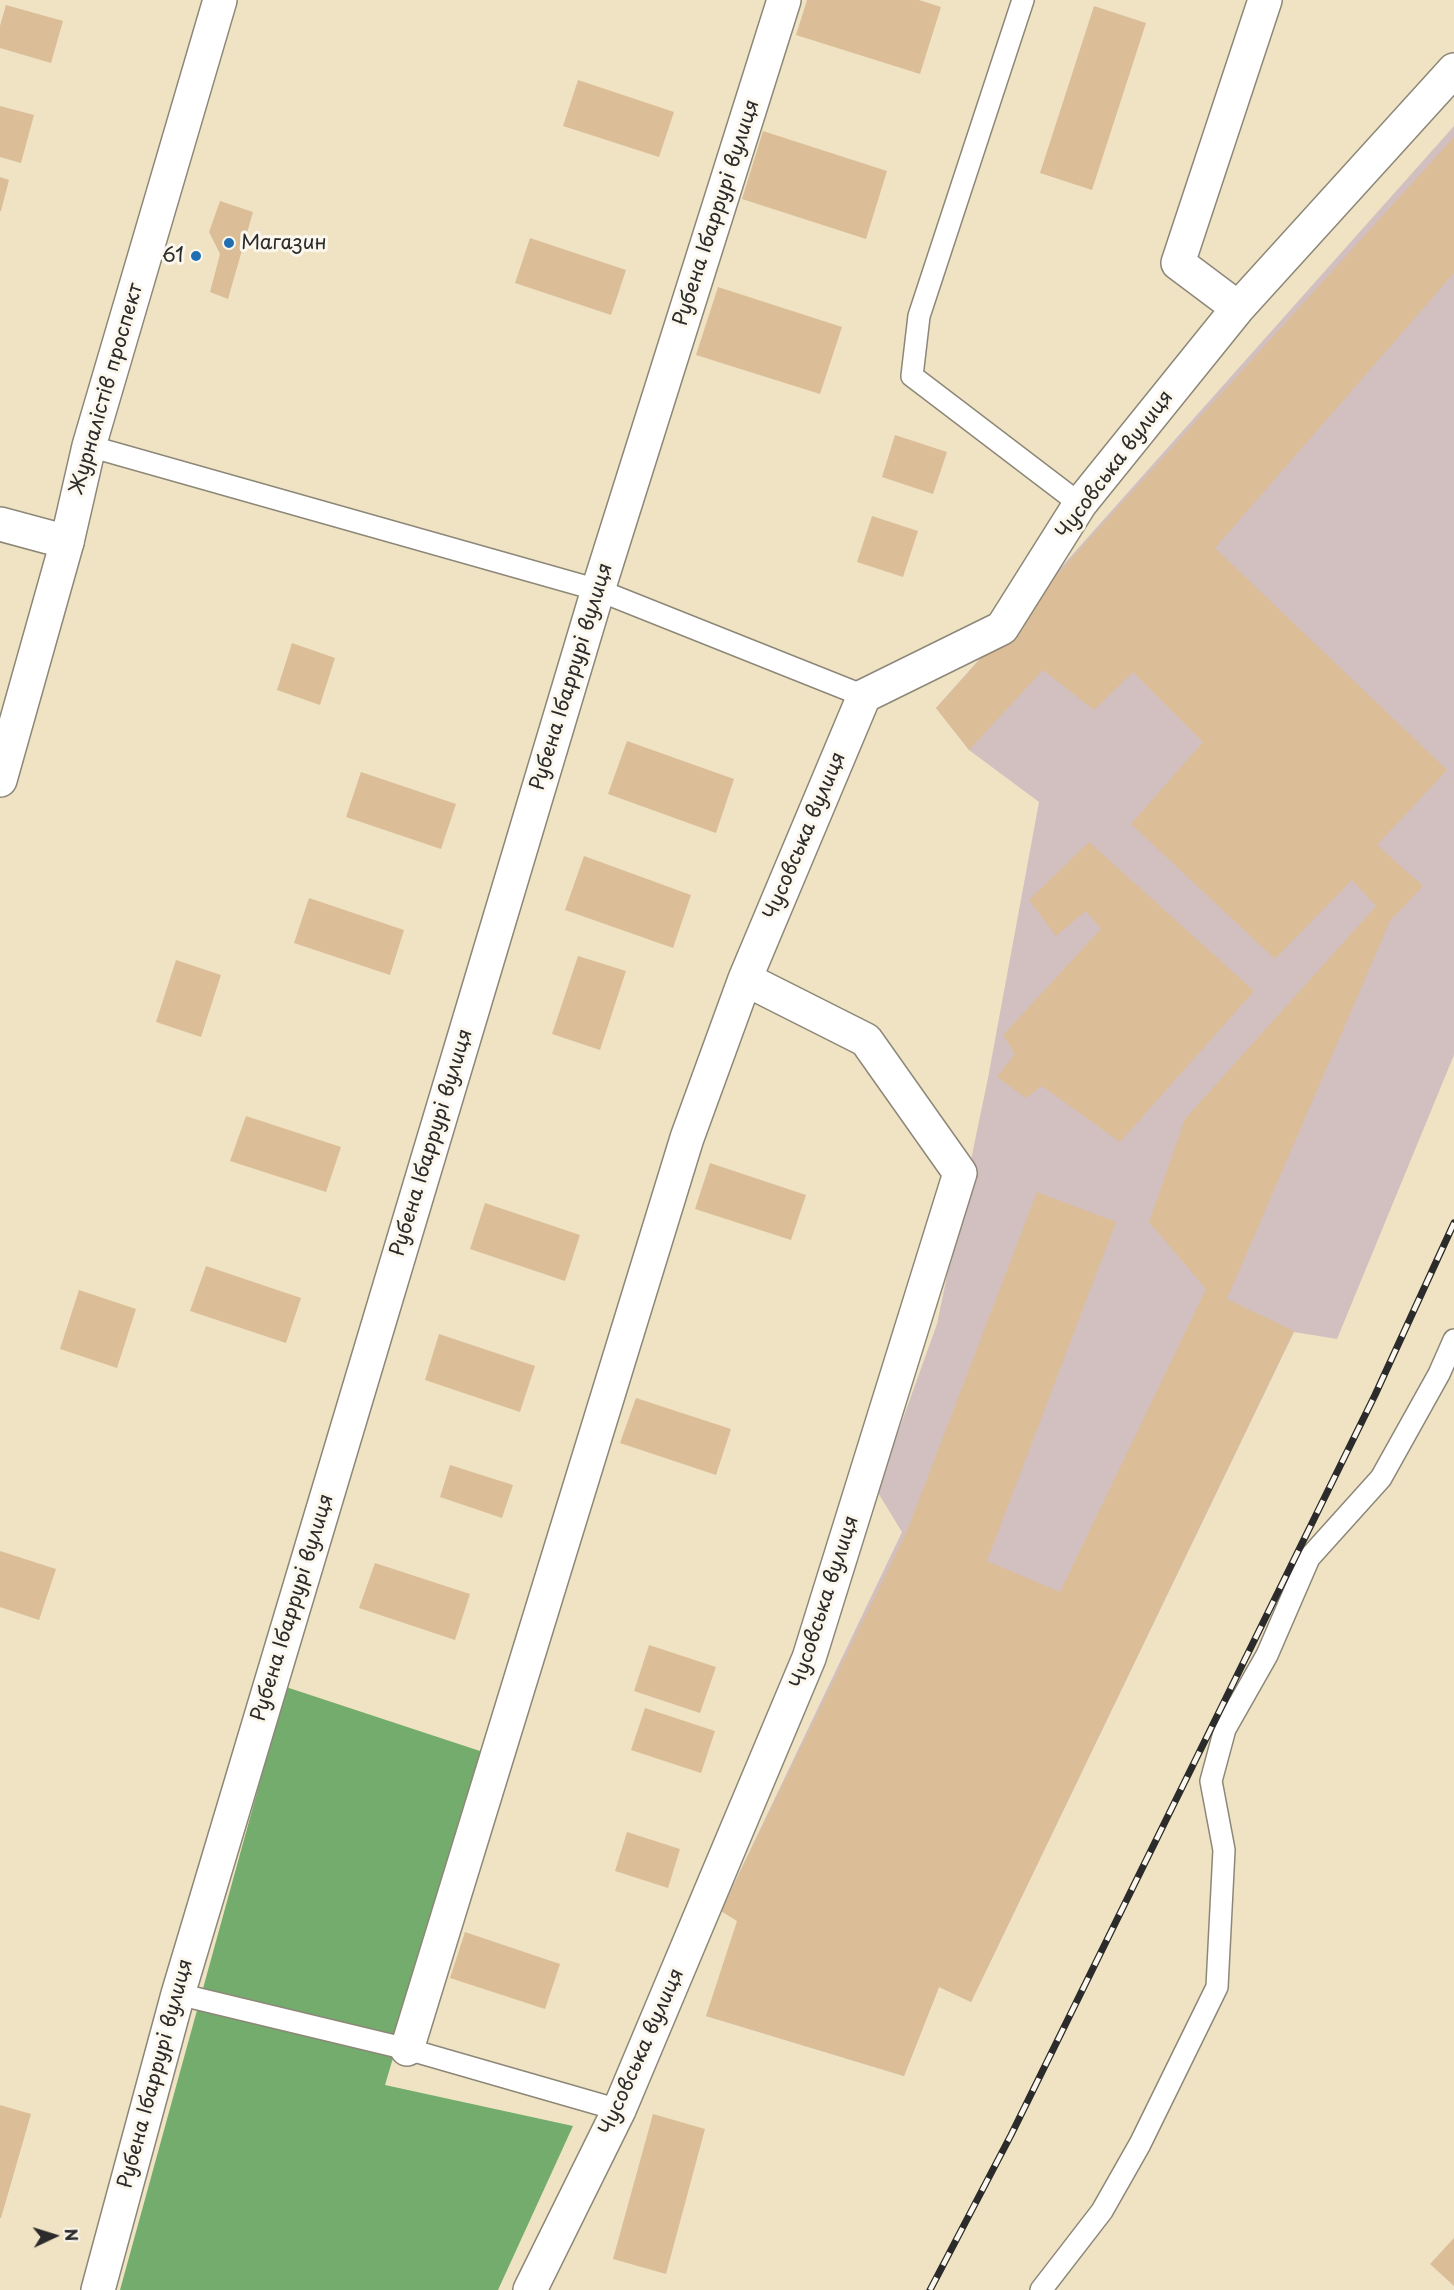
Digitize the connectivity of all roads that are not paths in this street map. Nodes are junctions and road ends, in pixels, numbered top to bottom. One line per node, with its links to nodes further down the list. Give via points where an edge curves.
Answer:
1 (220, 0): 7 (street, Журналістів проспект)
2 (784, 0): 11 (street, Рубена Ібаррурі вулиця)
3 (1023, 0): 8 (lane, via 919,316 912,376)
4 (1265, 0): 6 (street, via 1178,263)
5 (1454, 70): 6 (street, Чусовська вулиця)
6 (1238, 308): 8 (street, Чусовська вулиця)
7 (89, 446): 10 (street, Журналістів проспект); 11 (lane)
8 (1080, 504): 12 (street, Чусовська вулиця, via 1002,628)
9 (0, 524): 10 (street)
10 (67, 542): 13 (street, Журналістів проспект)
11 (598, 590): 12 (lane); 16 (street, Рубена Ібаррурі вулиця)
12 (864, 696): 14 (street, Чусовська вулиця)
13 (0, 780)
14 (745, 979): 17 (street, Чусовська вулиця, via 687,1138); 18 (street, Чусовська вулиця, via 866,1040 960,1173 809,1658)
15 (1454, 1340): 21 (lane, via 1381,1478 1309,1558 1267,1655 1225,1729 1211,1781 1224,1850 1217,1986 1140,2144 1102,2211)
16 (178, 1994): 17 (lane); 19 (street, Рубена Ібаррурі вулиця)
17 (407, 2049): 18 (lane)
18 (619, 2110): 20 (street, Чусовська вулиця)
19 (98, 2290)
20 (530, 2290)
21 (1041, 2290)

